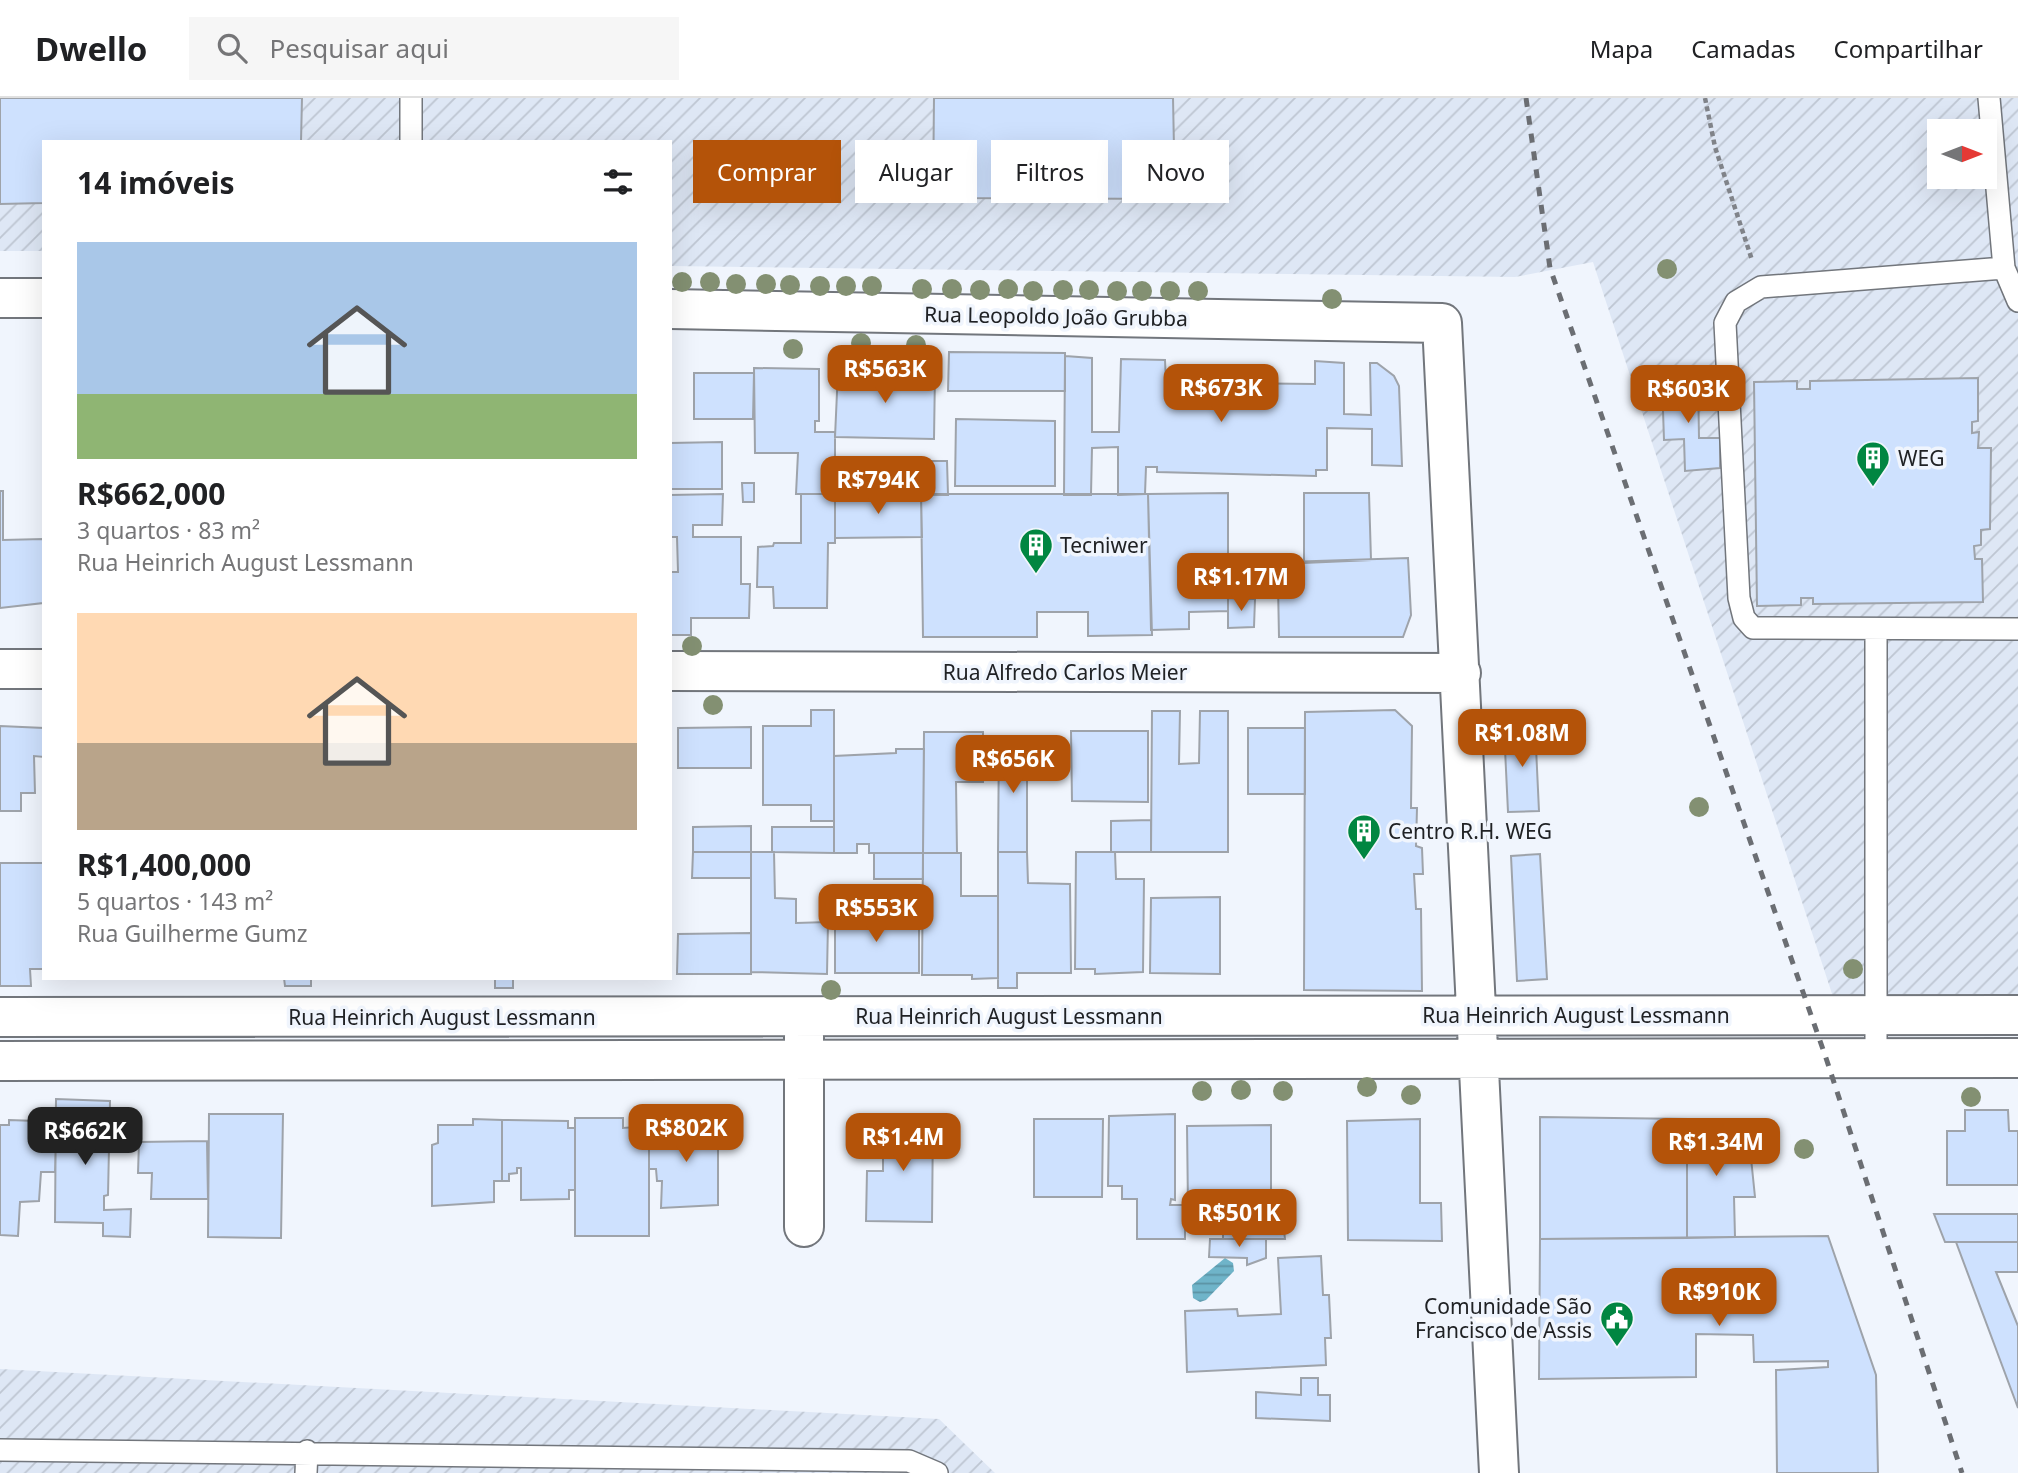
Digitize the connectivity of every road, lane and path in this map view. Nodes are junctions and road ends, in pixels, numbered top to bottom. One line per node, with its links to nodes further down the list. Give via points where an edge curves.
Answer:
1 (411, 98): 4 (lane)
2 (1705, 98): 6 (path, via 1715,147)
3 (1989, 98): 5 (lane)
4 (411, 140)
5 (2004, 268): 6 (lane); 9 (lane)
6 (1761, 287): 12 (lane, via 1736,302 1725,323 1739,598 1744,618 1753,628)
7 (0, 298): 8 (street)
8 (42, 298)
9 (2018, 301)
10 (672, 309): 16 (street, Rua Leopoldo João Grubba, via 1442,323)
11 (2018, 629): 12 (lane)
12 (1876, 630): 17 (lane)
13 (0, 669): 14 (street)
14 (42, 669)
15 (672, 671): 16 (street, Rua Alfredo Carlos Meier)
16 (1461, 673): 20 (street)
17 (1876, 1015): 18 (street, Rua Heinrich August Lessmann); 20 (street, Rua Heinrich August Lessmann); 24 (lane)
18 (2018, 1015)
19 (804, 1016): 20 (street, Rua Heinrich August Lessmann); 23 (street, Rua Heinrich August Lessmann); 26 (street)
20 (1479, 1016): 27 (street)
21 (0, 1017): 22 (street, Rua Heinrich August Lessmann)
22 (38, 1017): 23 (street, Rua Heinrich August Lessmann); 29 (street)
23 (225, 1017): 30 (street)
24 (1876, 1058): 25 (street, Rua Heinrich August Lessmann); 27 (street, Rua Heinrich August Lessmann)
25 (2018, 1058)
26 (804, 1059): 27 (street, Rua Heinrich August Lessmann); 30 (street, Rua Heinrich August Lessmann); 31 (street)
27 (1480, 1059): 36 (street)
28 (0, 1060): 29 (street, Rua Heinrich August Lessmann)
29 (40, 1060): 30 (street, Rua Heinrich August Lessmann)
30 (225, 1060)
31 (804, 1227)
32 (0, 1450): 33 (lane)
33 (307, 1451): 34 (lane); 35 (lane, via 909,1461)
34 (306, 1473)
35 (936, 1473)
36 (1499, 1473)

